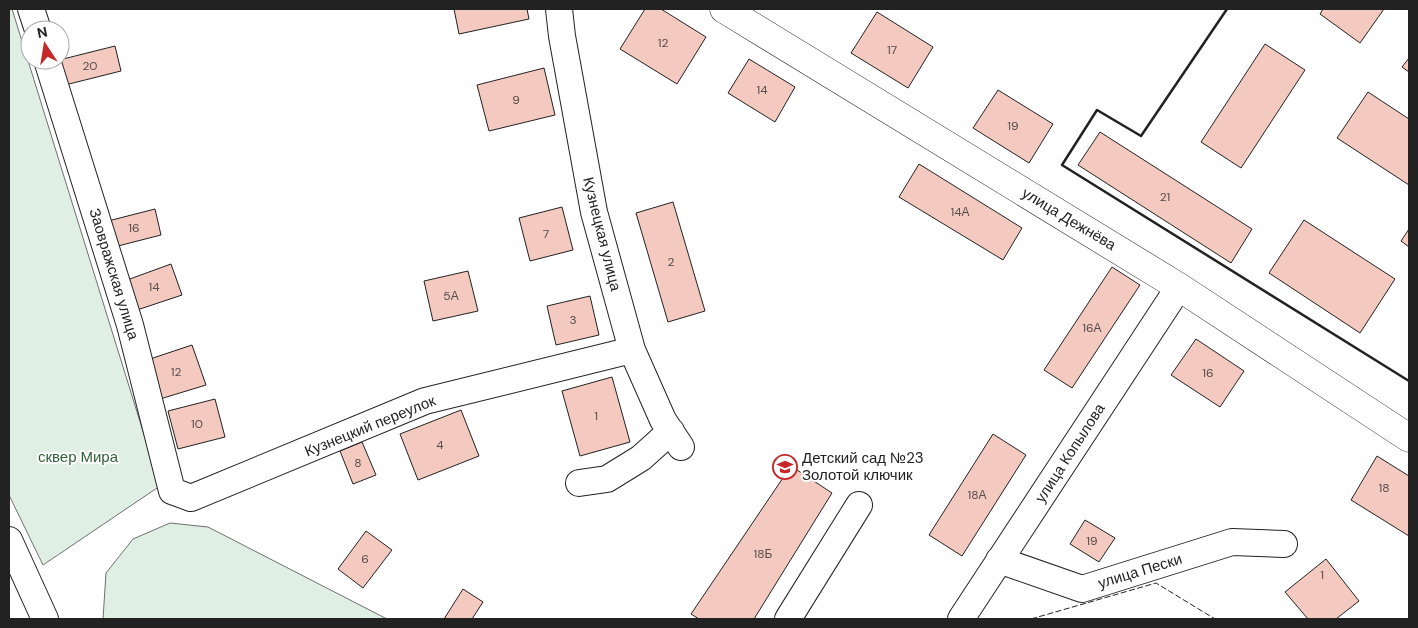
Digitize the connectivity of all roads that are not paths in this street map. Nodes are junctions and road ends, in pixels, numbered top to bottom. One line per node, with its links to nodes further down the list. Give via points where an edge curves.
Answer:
1 (559, 9): 5 (street, Кузнецкая улица, via 594,212)
2 (724, 9): 4 (main road, улица Дежнёва)
3 (51, 70): 8 (street, Заовражская улица, via 130,325)
4 (1179, 287): 6 (main road, улица Дежнёва); 12 (street, улица Копылова)
5 (632, 350): 7 (street, Кузнецкая улица, via 663,420 676,439 607,479); 8 (street, Кузнецкий переулок, via 425,401 191,498)
6 (1409, 438)
7 (579, 483)
8 (172, 491)
9 (859, 506): 14 (street)
10 (9, 540): 13 (street)
11 (1284, 544): 12 (street, улица Пески, via 1232,542 1082,589)
12 (999, 560): 15 (street, улица Копылова)
13 (45, 619)
14 (788, 619)
15 (960, 619)

